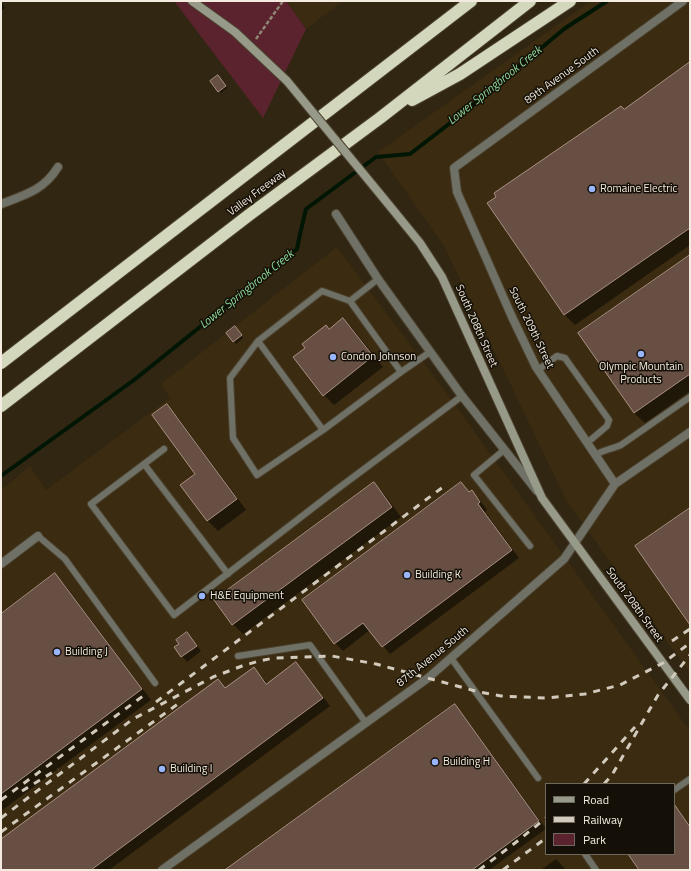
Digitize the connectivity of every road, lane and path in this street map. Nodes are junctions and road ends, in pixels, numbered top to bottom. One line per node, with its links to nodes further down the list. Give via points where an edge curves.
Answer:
1 (192, 1): 7 (street, South 208th Street)
2 (283, 1): 7 (path)
3 (471, 1): 17 (highway, Valley Freeway)
4 (530, 1): 8 (highway, Valley Freeway)
5 (570, 1): 8 (highway, via 460,74)
6 (683, 1): 10 (street, 89th Avenue South)
7 (251, 46): 31 (street, South 208th Street, bridge, via 287,81 420,242 442,277)
8 (380, 118): 22 (highway, Valley Freeway)
9 (58, 167): 11 (street, via 43,185)
10 (454, 168): 18 (street, South 209th Street, via 457,192)
11 (1, 204)
12 (336, 214): 13 (street)
13 (378, 279): 14 (lane); 16 (street)
14 (350, 301): 15 (lane, via 322,291); 19 (lane)
15 (258, 341): 23 (lane); 23 (lane, via 230,378 233,438 257,475)
16 (430, 352): 19 (lane); 20 (street)
17 (1, 363)
18 (538, 370): 25 (street, South 209th Street); 25 (lane, via 557,356 565,358 609,420 607,426)
19 (401, 372): 23 (lane)
20 (462, 396): 27 (street); 36 (lane)
21 (690, 397): 28 (lane, via 621,446 603,450)
22 (1, 406)
23 (323, 430)
24 (690, 432): 30 (street, 87th Avenue South)
25 (587, 443): 28 (street, South 209th Street)
26 (164, 449): 29 (lane)
27 (504, 450): 31 (street); 34 (lane, via 474,475)
28 (595, 455): 30 (street, South 209th Street)
29 (144, 464): 36 (lane); 36 (lane, via 91,504 174,615)
30 (614, 484): 33 (street, 87th Avenue South)
31 (542, 498): 33 (street, South 208th Street)
32 (38, 536): 35 (street); 39 (lane, via 65,559)
33 (575, 542): 38 (street, 87th Avenue South, via 564,559); 40 (street, South 208th Street)
34 (530, 546)
35 (1, 564)
36 (228, 574)
37 (238, 656): 41 (lane, via 310,645)
38 (451, 658): 41 (street, 87th Avenue South); 42 (lane)
39 (155, 684)
40 (690, 700)
41 (366, 723): 46 (street, 87th Avenue South)
42 (538, 778)
43 (690, 779): 44 (lane)
44 (675, 789)
45 (586, 855): 47 (lane)
46 (162, 870)
47 (596, 870)

